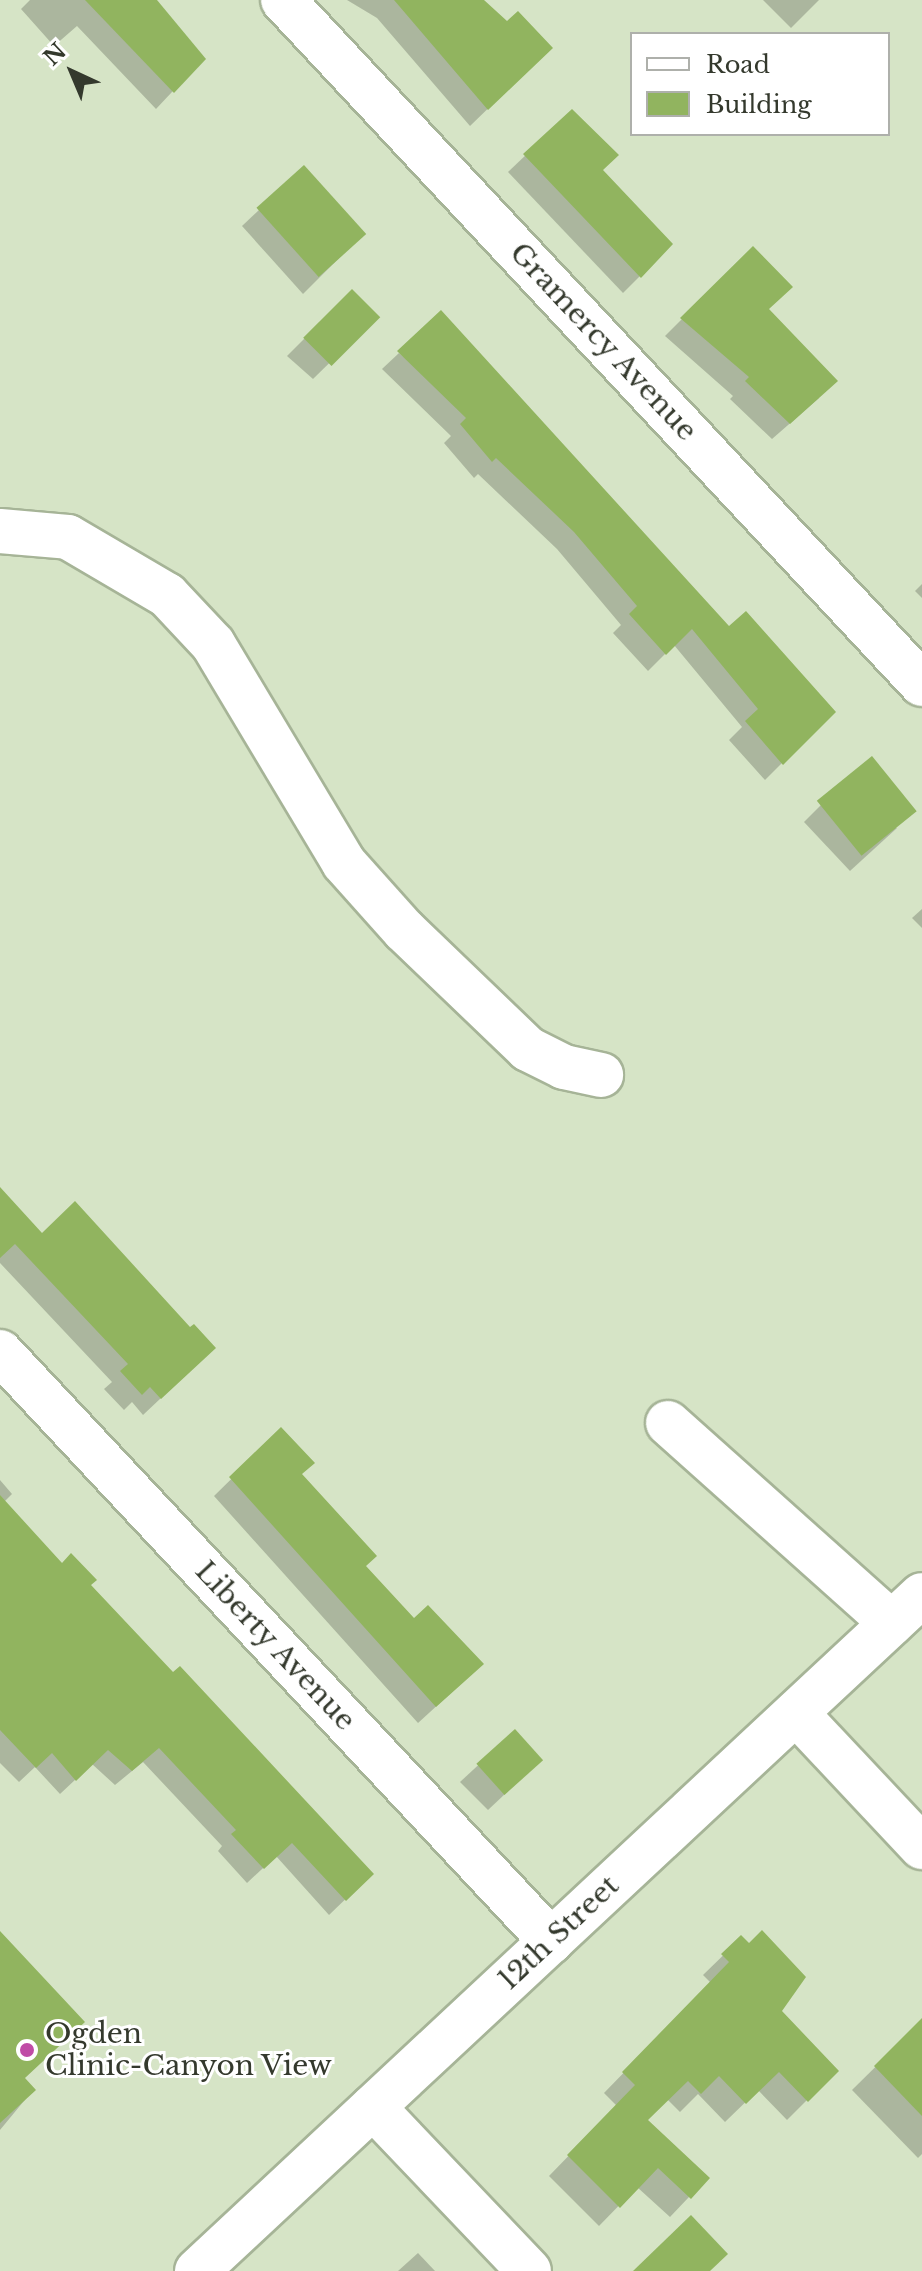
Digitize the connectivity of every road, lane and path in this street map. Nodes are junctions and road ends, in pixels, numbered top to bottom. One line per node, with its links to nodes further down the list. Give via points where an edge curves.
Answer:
1 (283, 0): 3 (street, Gramercy Avenue)
2 (0, 531): 4 (street, via 68,537 167,595 213,644 344,863 404,930 528,1049 564,1067)
3 (922, 684)
4 (601, 1075)
5 (0, 1352): 10 (street, Liberty Avenue)
6 (668, 1423): 7 (street)
7 (907, 1609): 8 (street, 12th Street)
8 (796, 1713): 9 (street); 10 (street, 12th Street)
9 (922, 1847)
10 (551, 1941): 11 (street, 12th Street)
11 (373, 2107): 12 (street, 12th Street); 13 (street)
12 (197, 2271)
13 (529, 2271)

